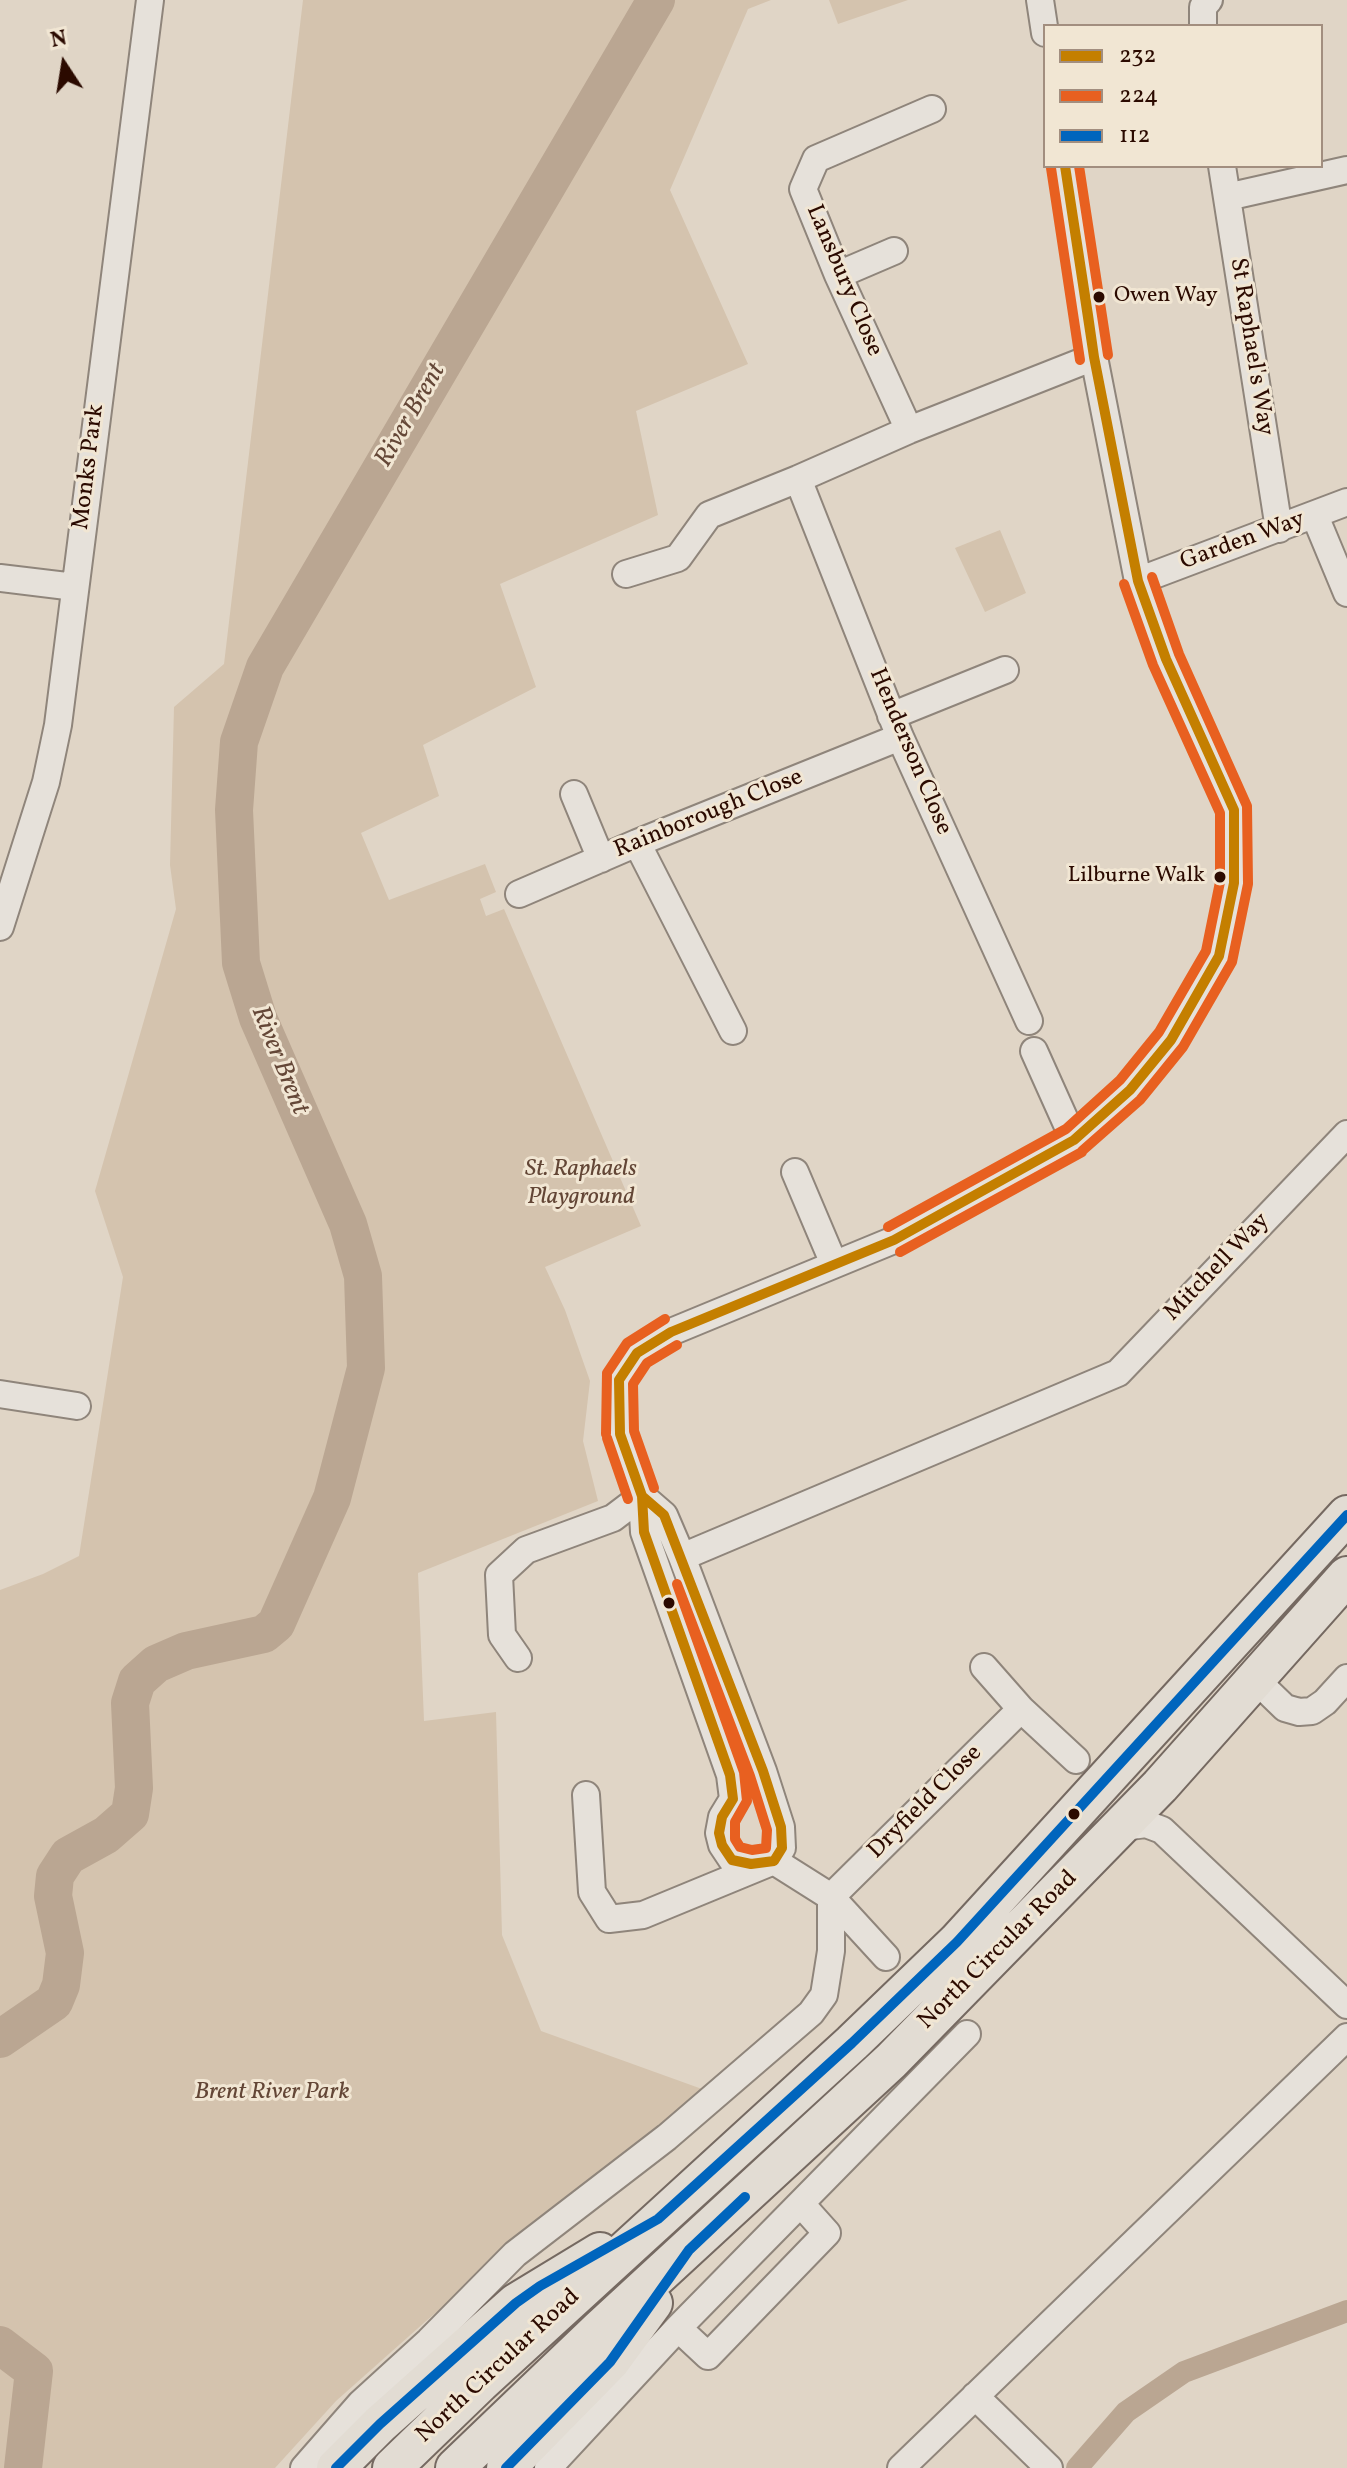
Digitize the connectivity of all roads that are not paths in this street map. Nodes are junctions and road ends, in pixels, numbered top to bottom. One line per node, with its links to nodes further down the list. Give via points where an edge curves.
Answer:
1 (150, 0): 22 (street, Monks Park)
2 (1040, 0): 4 (street)
3 (1209, 0): 5 (street, via 1203,7)
4 (1044, 24)
5 (1203, 24)
6 (932, 109): 12 (street, Lansbury Close, via 816,159 803,189)
7 (1065, 168): 13 (street)
8 (1222, 168): 10 (street, St Raphael's Way)
9 (1347, 170): 10 (street)
10 (1227, 197): 18 (street, St Raphael's Way)
11 (894, 251): 12 (street)
12 (838, 275): 14 (street, Lansbury Close)
13 (1094, 357): 14 (street); 21 (street)
14 (909, 430): 15 (street)
15 (798, 479): 19 (street, via 709,515 678,558); 25 (street, Henderson Close)
16 (1347, 502): 17 (street, Garden Way)
17 (1315, 516): 18 (street, Garden Way); 23 (street)
18 (1279, 529): 21 (street, Garden Way)
19 (626, 574)
20 (0, 578): 22 (street)
21 (1138, 581): 36 (street, via 1166,659 1234,810 1234,883 1219,956 1171,1040 1130,1090)
22 (75, 587): 28 (street, Monks Park, via 46,782)
23 (1347, 593)
24 (1005, 670): 25 (street, Rainborough Close)
25 (895, 727): 27 (street, Rainborough Close); 32 (street, Henderson Close)
26 (574, 794): 29 (street)
27 (637, 843): 29 (street, Rainborough Close); 33 (street)
28 (12, 847): 31 (street, Monks Park)
29 (601, 859): 30 (street, Rainborough Close)
30 (519, 894)
31 (0, 927)
32 (1029, 1021)
33 (733, 1031)
34 (1034, 1051): 36 (street)
35 (1347, 1134): 43 (street, Mitchell Way, via 1118,1373)
36 (1074, 1140): 38 (street, via 894,1240)
37 (795, 1172): 38 (street)
38 (834, 1264): 41 (street, via 671,1332 637,1353 619,1380 620,1434)
39 (0, 1394): 40 (street)
40 (77, 1406)
41 (642, 1496): 43 (street, via 664,1515); 45 (street, via 613,1518 526,1550 499,1575 502,1635); 53 (street, via 644,1532 730,1775 733,1799 722,1817 722,1845 732,1860)
42 (1347, 1515): 60 (highway, North Circular Road, via 957,1942)
43 (682, 1557): 53 (street, via 781,1827 782,1848)
44 (1347, 1576): 47 (highway, North Circular Road)
45 (518, 1658)
46 (984, 1667): 49 (street)
47 (1254, 1678): 48 (street, via 1285,1708 1299,1712 1325,1702); 52 (highway, North Circular Road)
48 (1347, 1678)
49 (1021, 1709): 50 (street); 54 (street, Dryfield Close)
50 (1076, 1760)
51 (586, 1795): 53 (street, via 592,1892 609,1919 643,1915)
52 (1115, 1833): 56 (street, via 1146,1824 1162,1830); 61 (highway, North Circular Road, via 891,2061)
53 (774, 1861): 54 (street)
54 (831, 1897): 55 (street); 65 (street, via 824,1995 811,2013 667,2137 515,2254 361,2403)
55 (886, 1957)
56 (1347, 2005)
57 (967, 2034): 59 (street)
58 (1347, 2037): 63 (street)
59 (801, 2204): 62 (street); 62 (street, via 827,2233 708,2356)
60 (658, 2219): 66 (highway, via 516,2303); 67 (highway, North Circular Road)
61 (689, 2250): 68 (highway, North Circular Road); 69 (highway, via 610,2362)
62 (678, 2328): 70 (street)
63 (975, 2396): 64 (street); 71 (street)
64 (1048, 2467)
65 (304, 2468)
66 (336, 2468)
67 (392, 2468)
68 (455, 2468)
69 (506, 2468)
70 (548, 2468)
71 (901, 2468)

